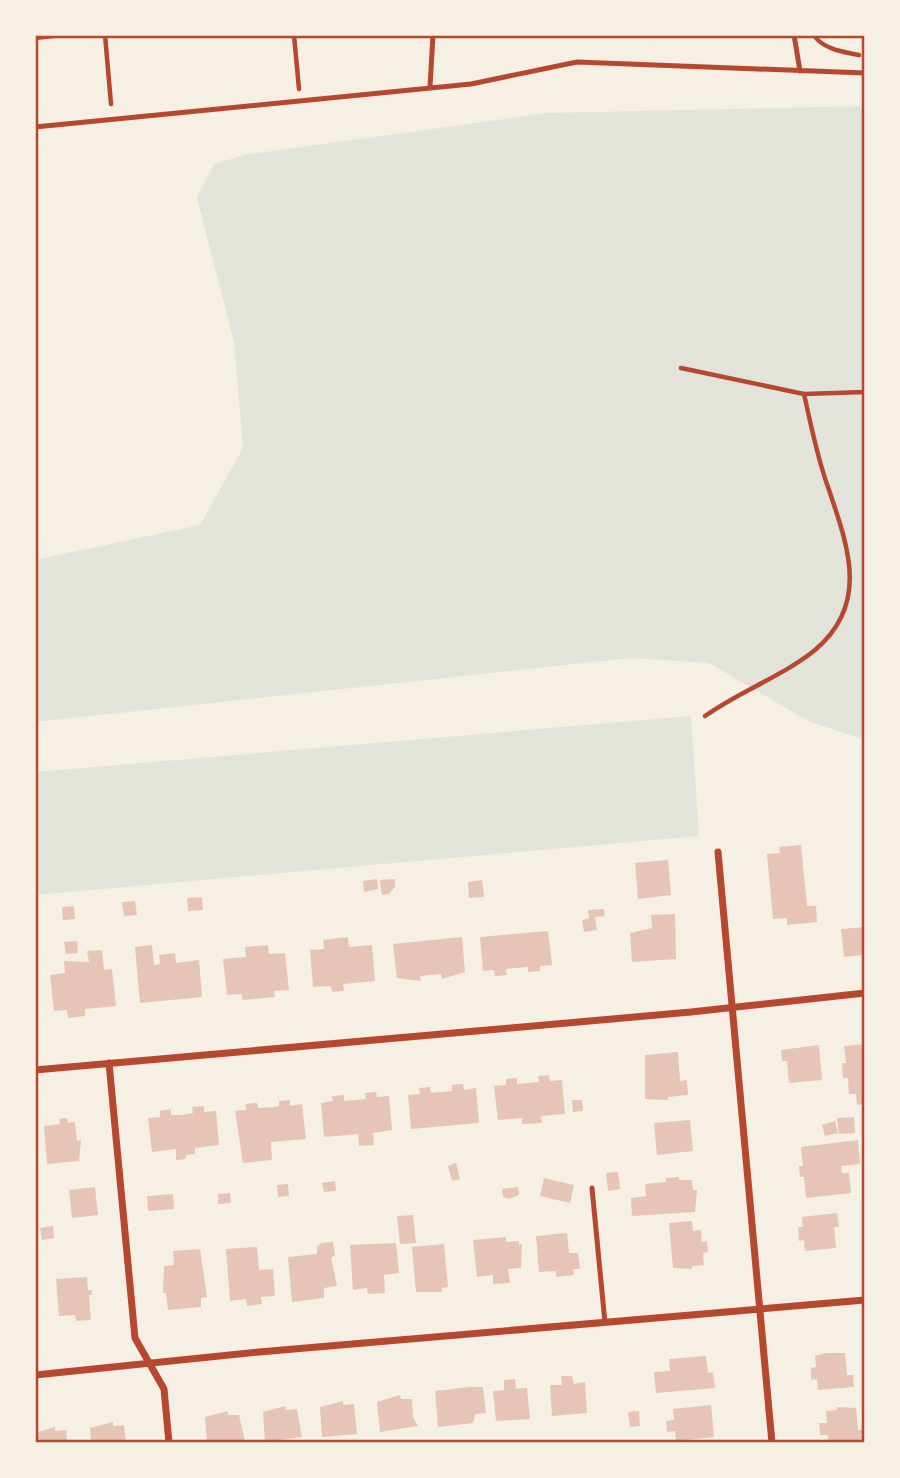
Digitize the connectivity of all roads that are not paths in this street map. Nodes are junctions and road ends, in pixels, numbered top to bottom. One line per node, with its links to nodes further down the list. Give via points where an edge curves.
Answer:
1 (433, 35): 5 (lane)
2 (794, 35): 3 (lane)
3 (800, 71): 4 (lane); 5 (lane, via 577,62 471,84)
4 (865, 74)
5 (430, 87): 6 (lane)
6 (35, 127)
7 (718, 852): 9 (street)
8 (865, 993): 9 (street)
9 (732, 1007): 10 (street); 14 (street)
10 (109, 1063): 11 (street); 16 (street, via 135,1338)
11 (35, 1070)
12 (592, 1188): 15 (lane)
13 (865, 1300): 14 (street)
14 (760, 1310): 15 (street); 19 (street)
15 (605, 1323): 16 (street)
16 (150, 1364): 17 (street); 18 (street, via 164,1389)
17 (35, 1375)
18 (169, 1443)
19 (772, 1443)

